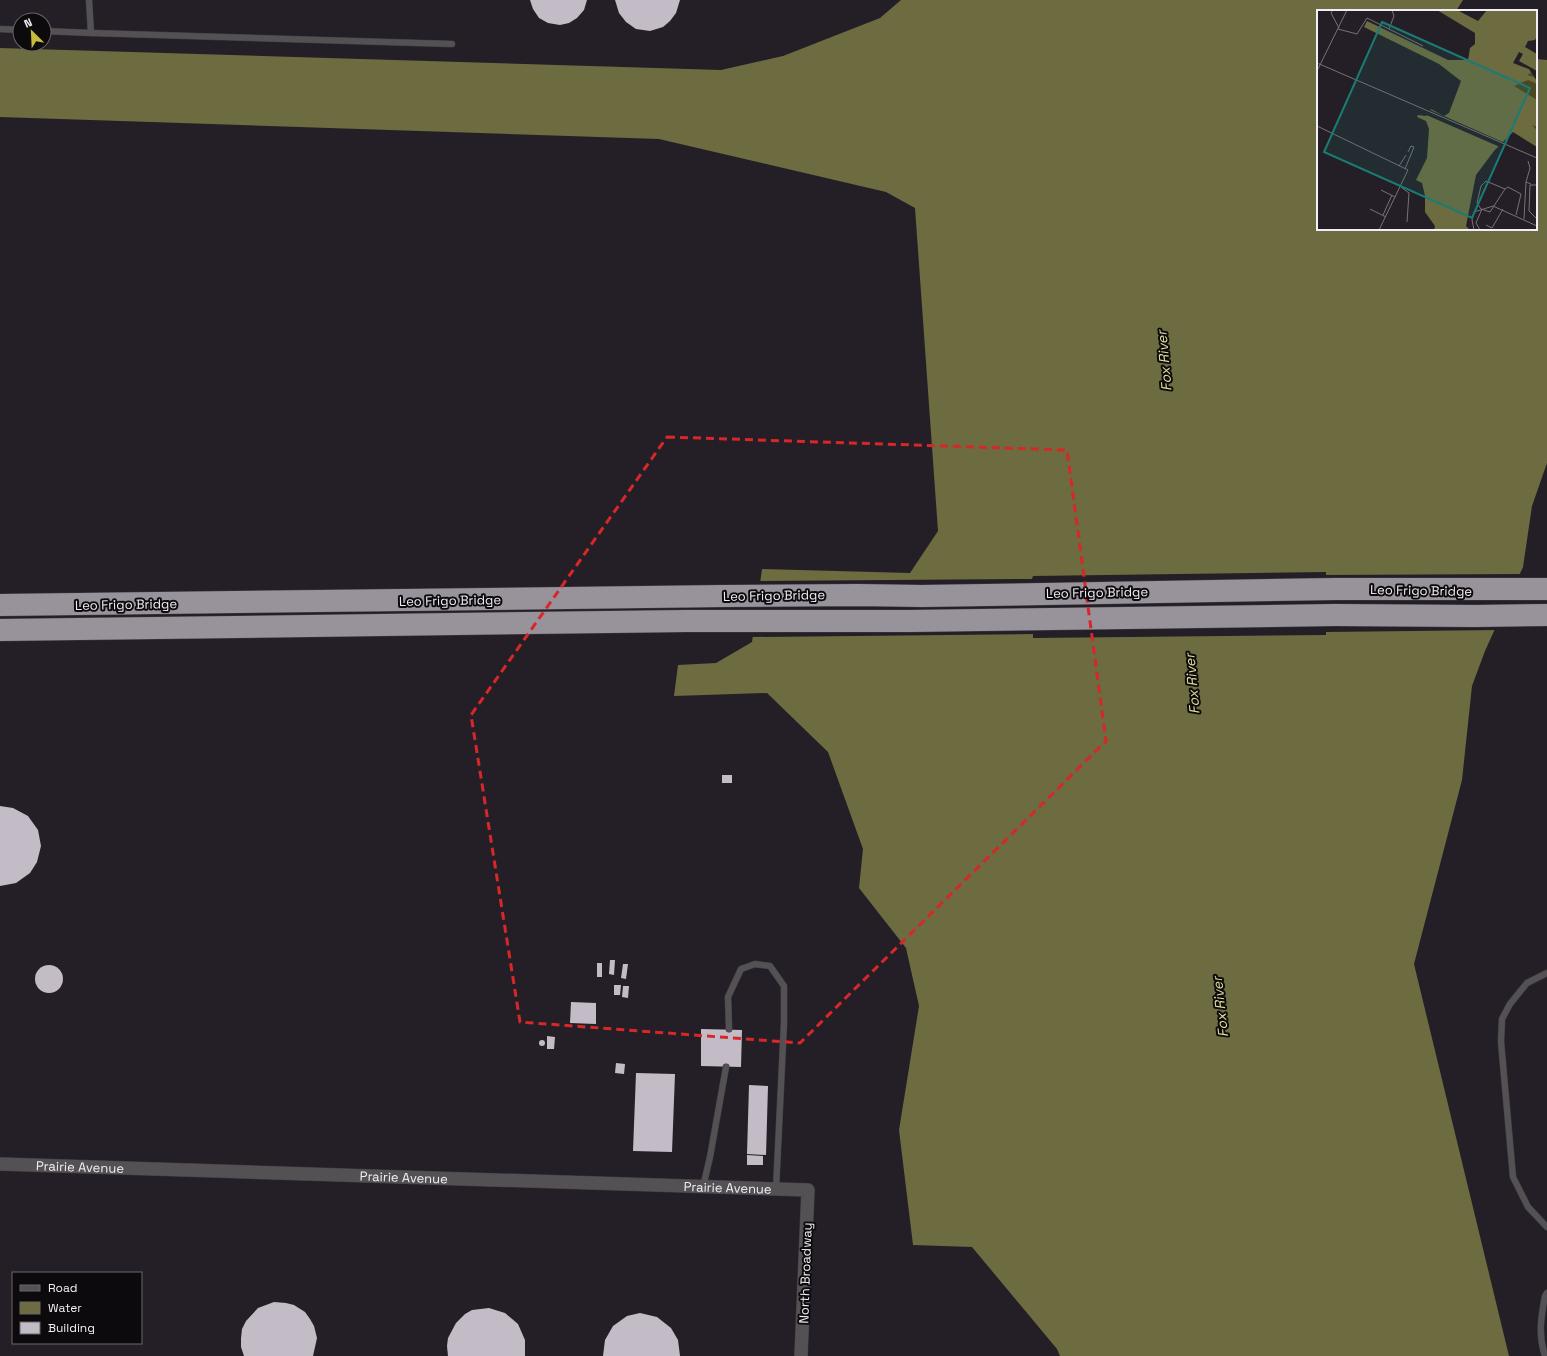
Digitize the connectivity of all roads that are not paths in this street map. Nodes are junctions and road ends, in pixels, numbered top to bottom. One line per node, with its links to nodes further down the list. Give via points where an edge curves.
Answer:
1 (89, 0): 5 (lane)
2 (0, 29): 3 (lane)
3 (12, 30)
4 (52, 31): 5 (lane)
5 (91, 33): 6 (lane)
6 (452, 44)
7 (1547, 589): 8 (highway, Leo Frigo Bridge, via 1336,589 922,596 858,594)
8 (0, 605)
9 (1547, 615): 10 (highway, via 687,621)
10 (0, 630)
11 (1547, 973): 18 (lane, via 1527,983 1510,1004 1502,1019 1501,1042 1513,1177 1528,1208)
12 (729, 1029): 16 (lane, via 728,997 740,969 755,964 770,966 784,986)
13 (726, 1067): 15 (lane)
14 (0, 1164): 15 (street, Prairie Avenue)
15 (703, 1187): 16 (street, Prairie Avenue)
16 (776, 1189): 17 (street, Prairie Avenue)
17 (808, 1190): 20 (street, North Broadway)
18 (1547, 1227)
19 (1547, 1293): 21 (lane, via 1540,1320)
20 (801, 1356)
21 (1545, 1356)

